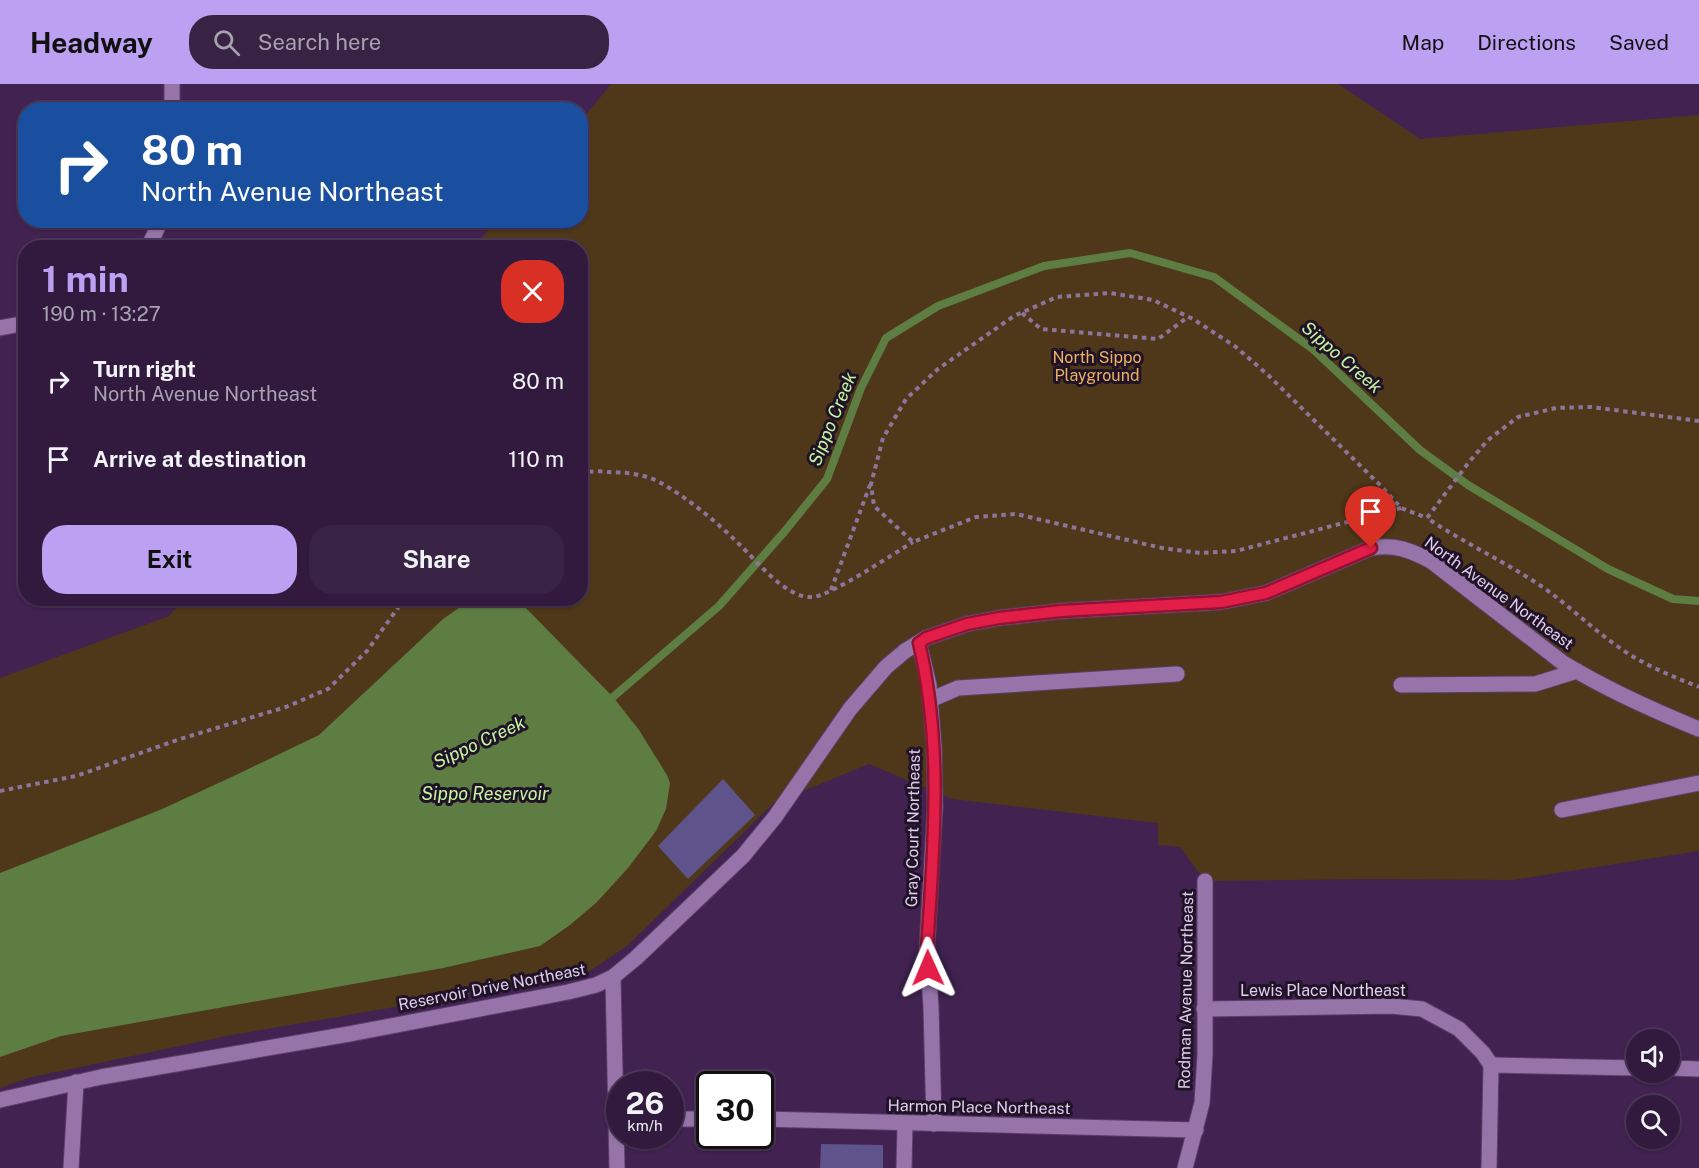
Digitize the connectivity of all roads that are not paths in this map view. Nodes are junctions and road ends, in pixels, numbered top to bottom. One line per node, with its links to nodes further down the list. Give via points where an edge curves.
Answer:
1 (172, 84): 2 (street)
2 (172, 102)
3 (18, 325): 4 (street)
4 (0, 328)
5 (919, 643): 6 (street, North Avenue Northeast, via 967,624 999,618 1221,602 1266,593 1371,548 1388,545 1408,549 1431,561); 9 (street, Gray Court Northeast); 14 (street, Reservoir Drive Northeast, via 886,667 850,709 776,817 743,856)
6 (1577, 671): 8 (street, via 1535,684); 10 (street, North Avenue Northeast)
7 (1177, 674): 9 (street, via 958,688)
8 (1401, 685)
9 (930, 700): 25 (street, Gray Court Northeast, via 935,807 927,948)
10 (1699, 729)
11 (1699, 783): 12 (street)
12 (1562, 810)
13 (1205, 881): 15 (street, Rodman Avenue Northeast)
14 (613, 977): 20 (street); 21 (street, Reservoir Drive Northeast, via 596,985 545,996)
15 (1204, 1009): 16 (street, Lewis Place Northeast, via 1422,1009 1459,1029); 26 (street, Rodman Avenue Northeast, via 1202,1103)
16 (1491, 1065): 17 (street); 32 (street)
17 (1626, 1068)
18 (1680, 1068): 19 (street)
19 (1699, 1069)
20 (616, 1071)
21 (76, 1082): 22 (street, Reservoir Drive Northeast); 28 (street)
22 (0, 1100)
23 (774, 1119): 24 (street, Harmon Place Northeast)
24 (905, 1124): 25 (street, Harmon Place Northeast); 30 (street)
25 (934, 1124): 26 (street, Harmon Place Northeast)
26 (1196, 1130): 31 (street, Rodman Avenue Northeast)
27 (617, 1149): 29 (street)
28 (72, 1168)
29 (617, 1168)
30 (904, 1168)
31 (1185, 1168)
32 (1489, 1168)

